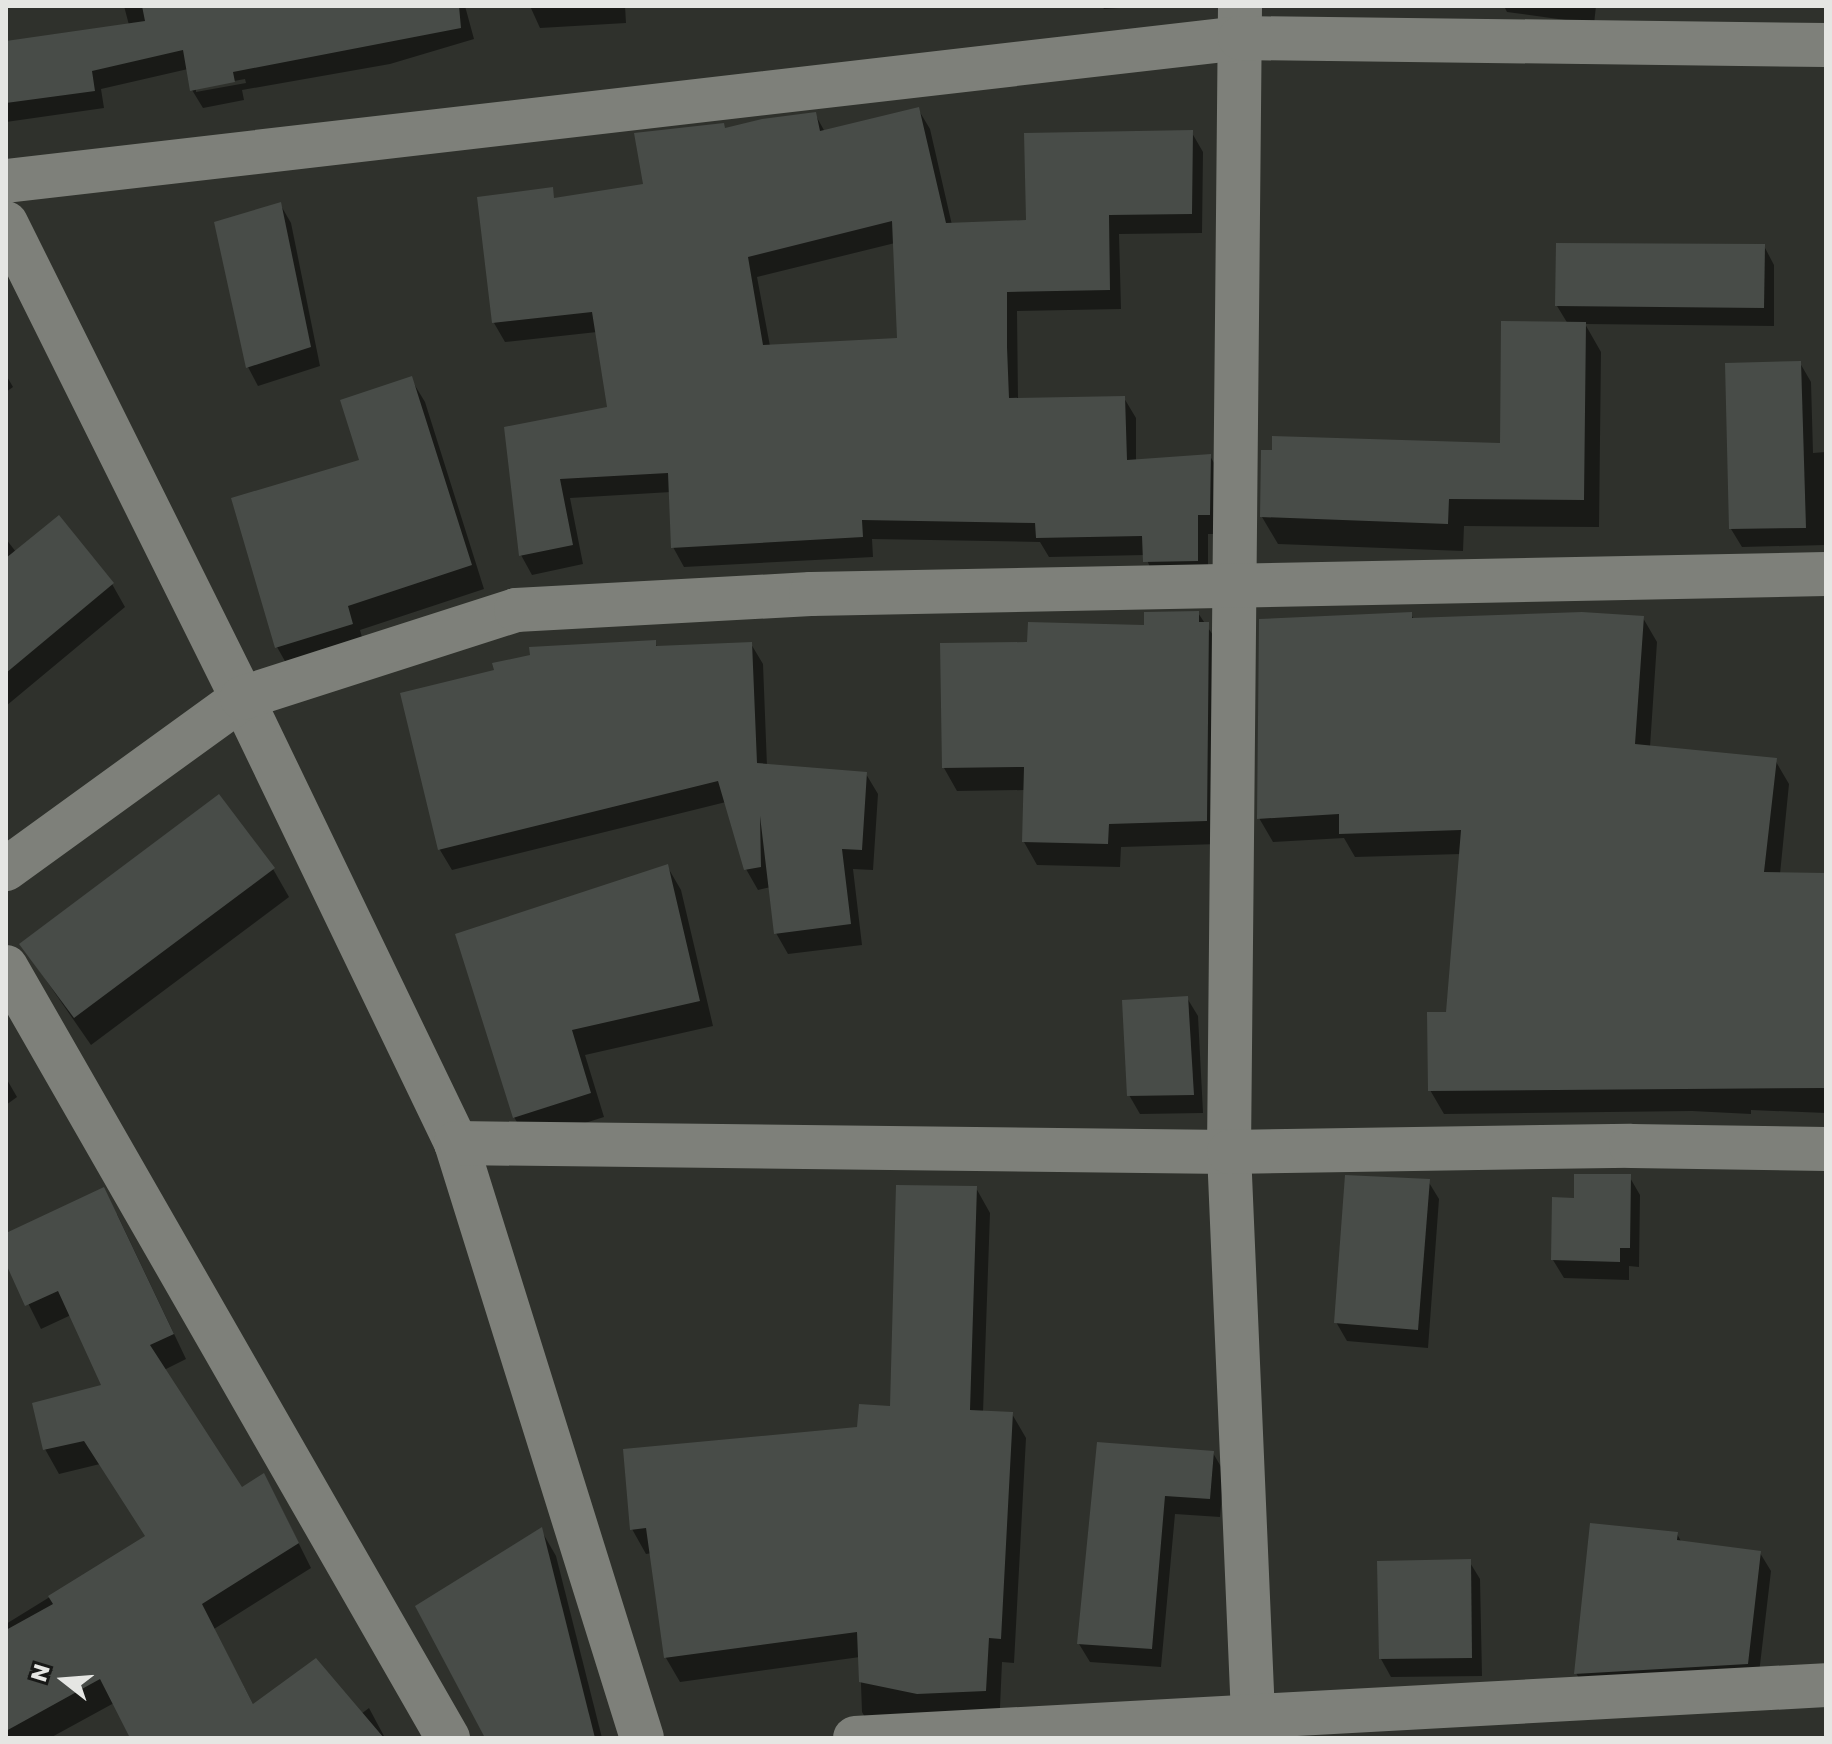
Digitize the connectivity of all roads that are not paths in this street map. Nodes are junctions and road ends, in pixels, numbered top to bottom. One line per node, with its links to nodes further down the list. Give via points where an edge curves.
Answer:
1 (1240, 22): 2 (street); 3 (street); 6 (street)
2 (1826, 45)
3 (6, 181)
4 (6, 223): 7 (street)
5 (1826, 574): 6 (street)
6 (1235, 585): 7 (street, via 811,594 516,610); 12 (street)
7 (242, 698): 8 (street); 10 (street)
8 (6, 869)
9 (6, 967): 15 (street)
10 (456, 1143): 12 (street); 16 (street)
11 (1826, 1149): 12 (street)
12 (1229, 1152): 14 (street)
13 (1826, 1685): 14 (street)
14 (1252, 1728): 17 (street)
15 (448, 1738)
16 (642, 1738)
17 (855, 1738)

